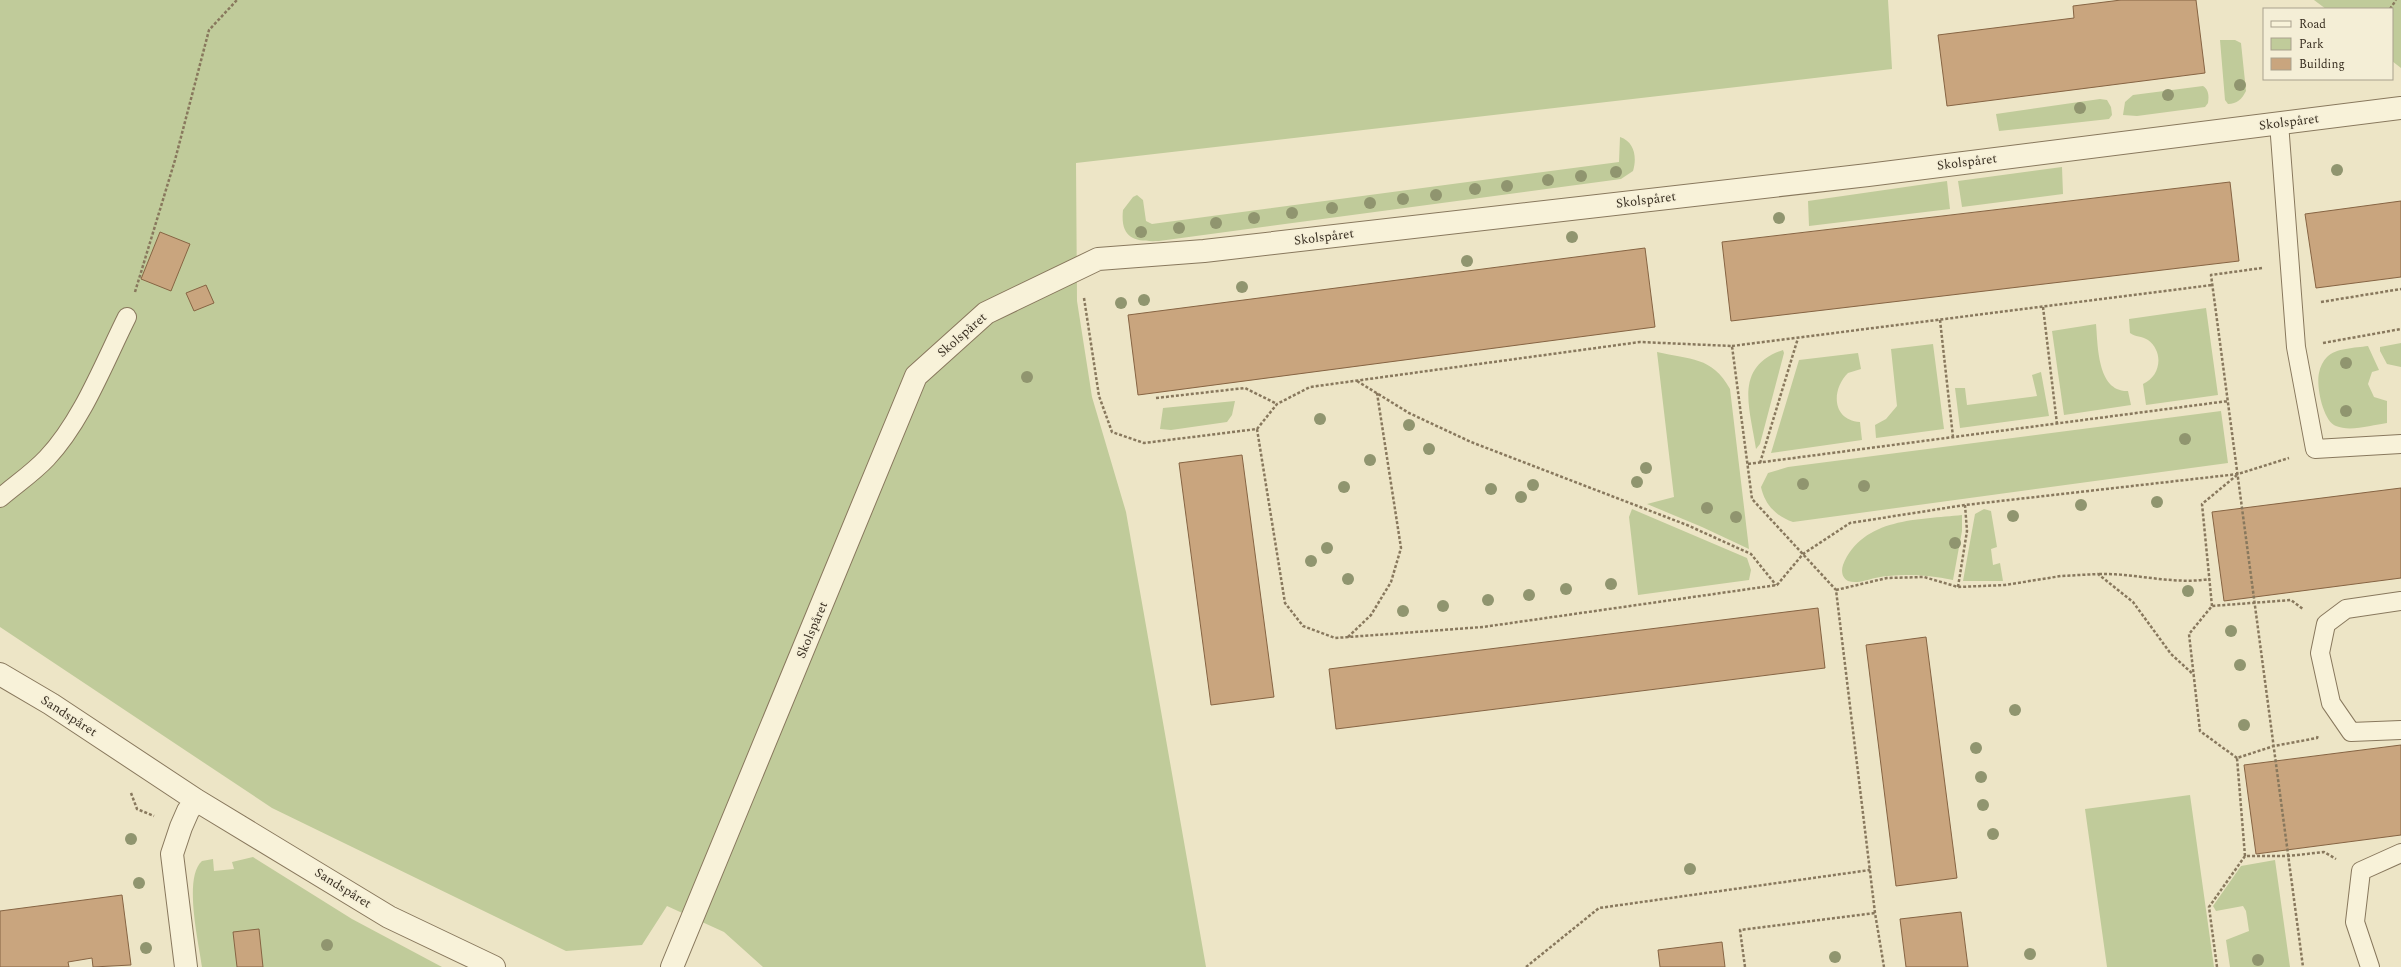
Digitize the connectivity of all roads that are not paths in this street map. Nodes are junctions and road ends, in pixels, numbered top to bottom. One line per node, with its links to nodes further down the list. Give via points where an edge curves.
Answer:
1 (2401, 108): 2 (street, Skolspåret)
2 (2279, 123): 4 (lane, via 2296,347 2315,449); 13 (street, Skolspåret, via 1876,174 1204,251 1098,259 986,313 916,376)
3 (127, 317): 5 (lane, via 64,437 46,458)
4 (2401, 444)
5 (0, 498)
6 (2401, 601): 8 (lane, via 2346,609 2326,624 2320,653 2331,703 2351,732)
7 (0, 674): 9 (street, Sandspåret, via 51,704)
8 (2401, 730)
9 (196, 800): 11 (street, via 180,827 172,854); 12 (street, Sandspåret, via 389,917)
10 (2401, 853): 14 (lane, via 2361,872 2355,922)
11 (186, 967)
12 (494, 967)
13 (672, 967)
14 (2370, 967)

